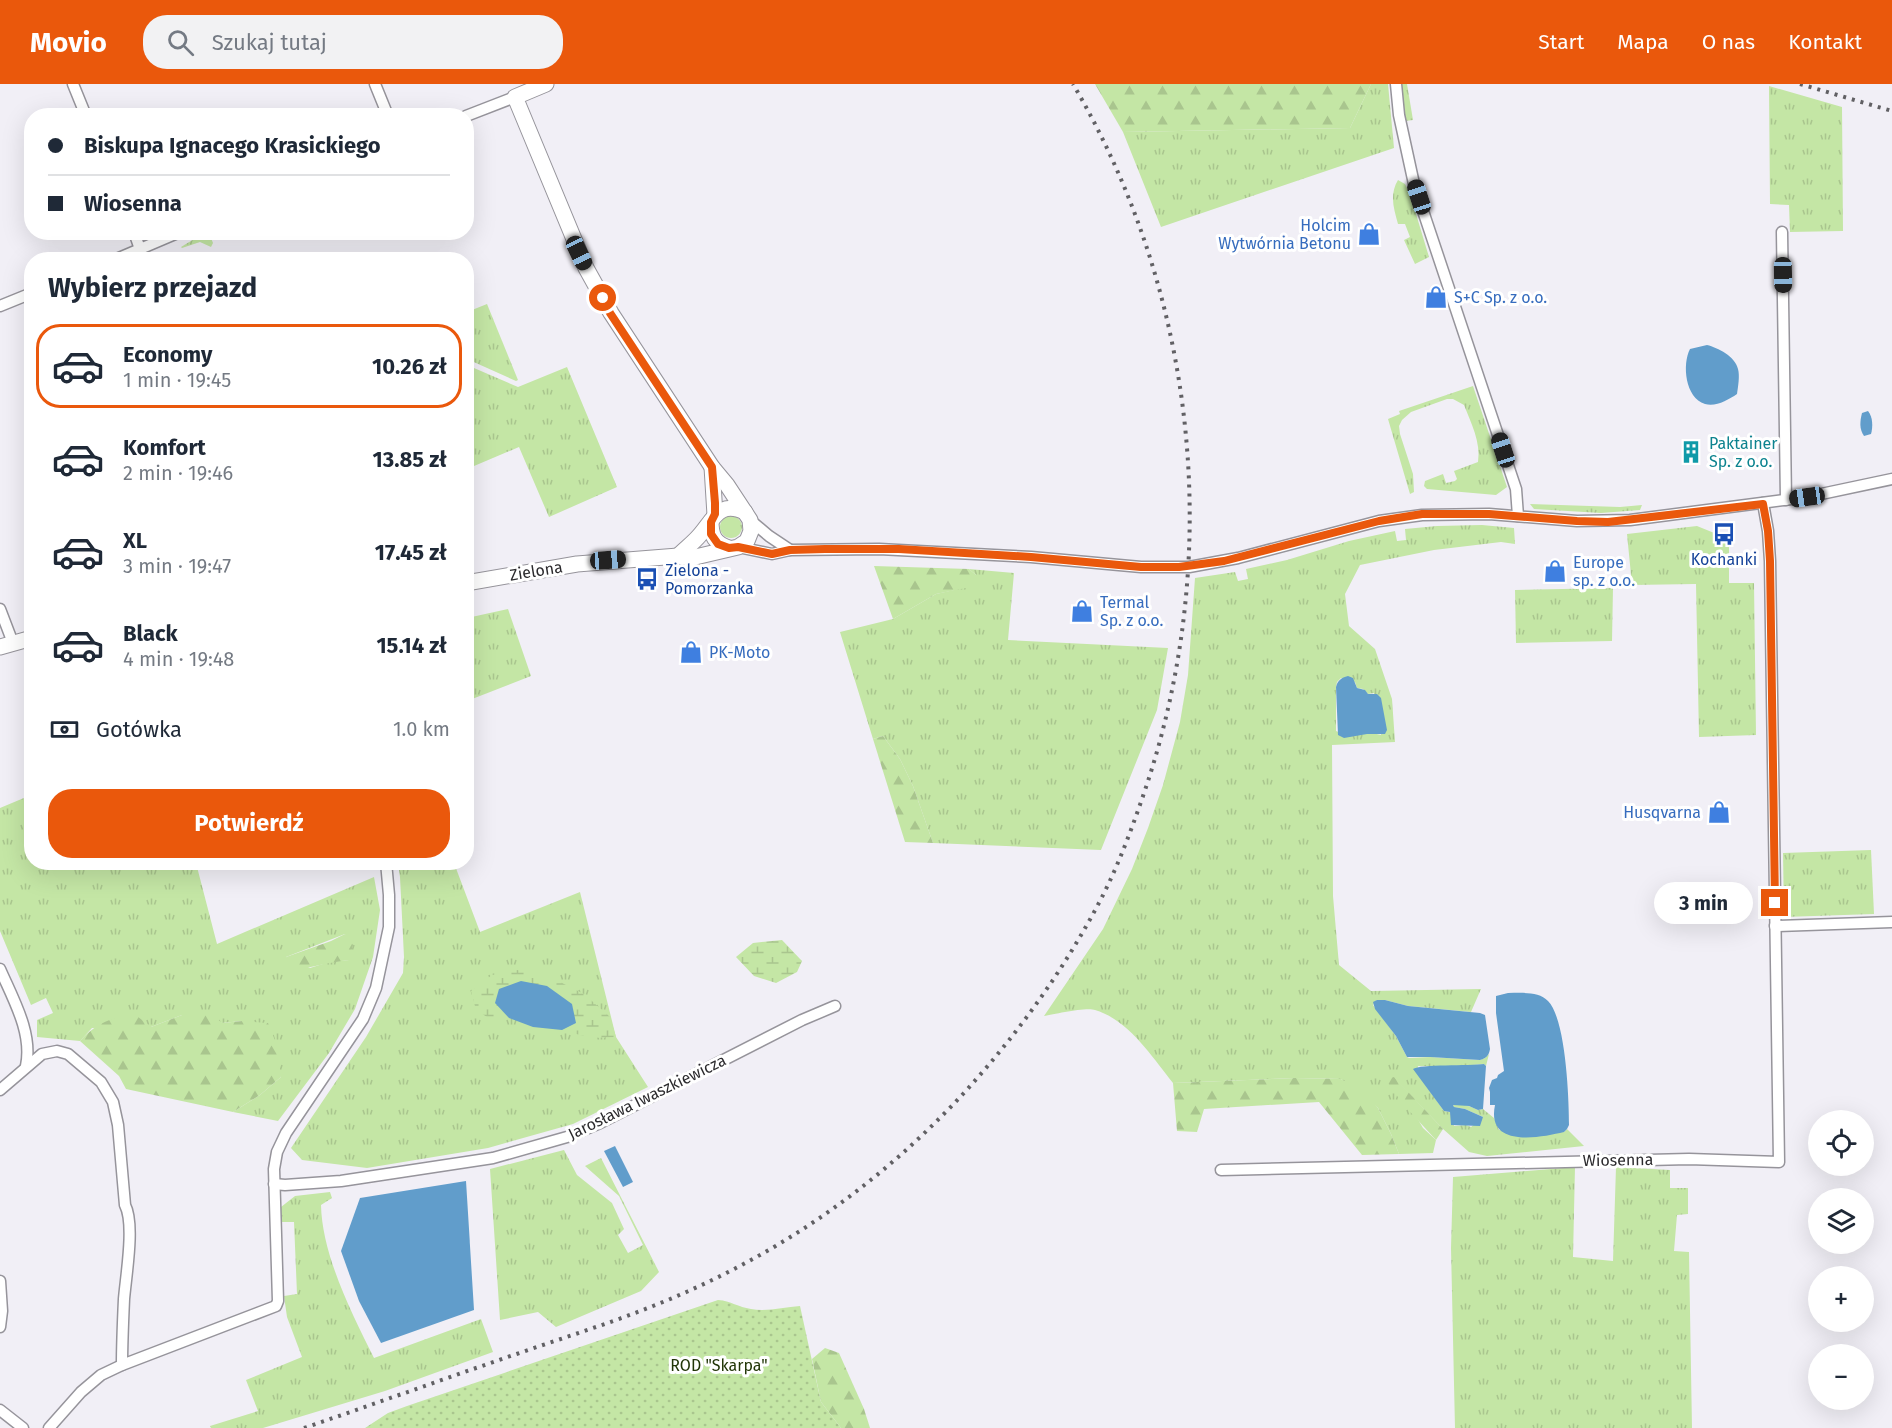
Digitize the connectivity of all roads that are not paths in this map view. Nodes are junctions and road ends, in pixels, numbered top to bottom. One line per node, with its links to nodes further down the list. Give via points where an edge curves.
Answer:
1 (73, 84): 6 (street)
2 (375, 84): 7 (street)
3 (546, 84): 5 (street)
4 (1396, 84): 21 (street, via 1414,184 1516,489)
5 (520, 91): 8 (street); 16 (street, via 566,222 591,277 610,313)
6 (83, 108)
7 (385, 108)
8 (474, 112)
9 (1782, 232): 18 (street)
10 (137, 240): 12 (street)
11 (161, 240): 12 (street)
12 (140, 249): 13 (street)
13 (133, 252)
14 (24, 296): 15 (street)
15 (0, 306)
16 (712, 467): 20 (street); 22 (street)
17 (1892, 479): 18 (street)
18 (1786, 500): 19 (street)
19 (1763, 504): 21 (street, via 1608,522); 32 (street, Wiosenna, via 1770,561)
20 (747, 516): 22 (street, via 735,508 724,508); 23 (street, via 751,531 747,541); 24 (street)
21 (1518, 516): 24 (street, Zielona, via 1422,514 1379,521 1224,561 1179,567 909,550)
22 (713, 518): 23 (street, via 711,534 718,544); 25 (street)
23 (734, 548): 24 (street, Zielona, via 772,554); 25 (street, Zielona, via 691,558)
24 (790, 550)
25 (678, 556): 26 (street, Zielona, via 577,564)
26 (474, 582)
27 (0, 609): 29 (street)
28 (24, 640): 29 (street)
29 (7, 645)
30 (387, 870): 38 (street, via 389,927 375,988 363,1018 286,1133 277,1152)
31 (1892, 922): 32 (street)
32 (1775, 926): 37 (street, Wiosenna, via 1779,1162 1689,1159)
33 (0, 969): 35 (street, via 27,1036)
34 (835, 1006): 38 (street, Jarosława Iwaszkiewicza, via 567,1137 485,1159 341,1181)
35 (26, 1066): 36 (street); 41 (street, via 42,1054 68,1054 101,1082 113,1102 130,1225)
36 (0, 1090)
37 (1221, 1170)
38 (274, 1184): 41 (street, via 276,1306)
39 (0, 1281): 40 (street)
40 (0, 1327)
41 (122, 1365): 44 (street, via 101,1375 81,1392)
42 (0, 1410): 43 (street)
43 (23, 1428)
44 (49, 1428)

